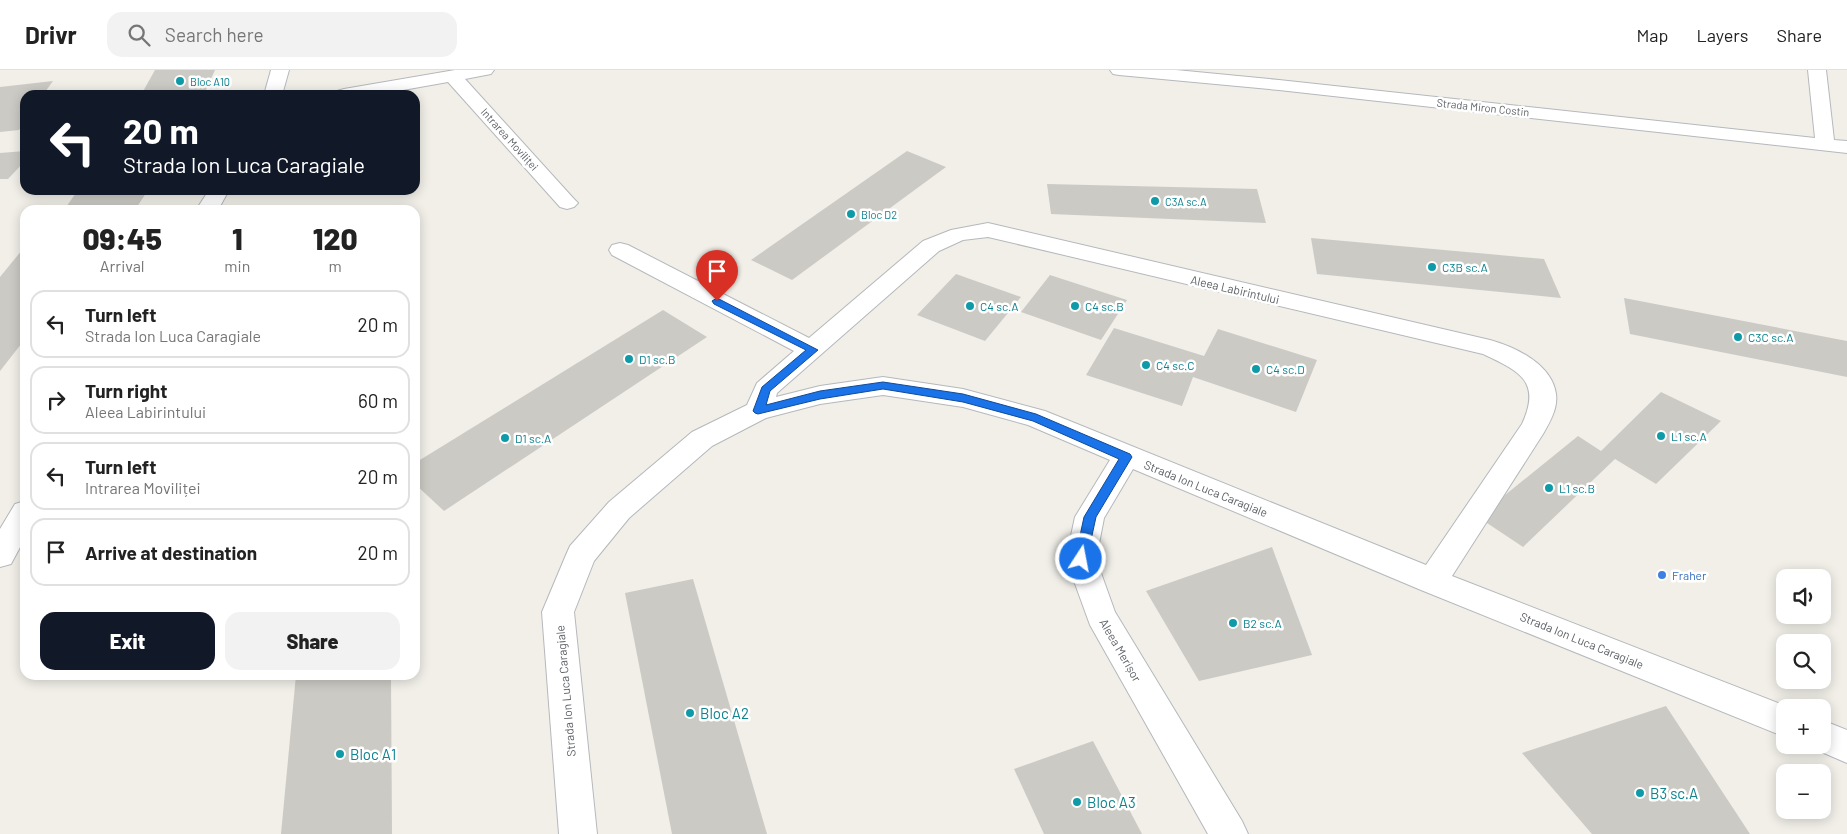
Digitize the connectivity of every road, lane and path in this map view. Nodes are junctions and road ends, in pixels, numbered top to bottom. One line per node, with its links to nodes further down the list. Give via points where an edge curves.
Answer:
1 (280, 70): 6 (street)
2 (485, 70): 5 (street)
3 (1119, 70): 8 (street, Strada Miron Costin, via 1279,84)
4 (1816, 70): 8 (street)
5 (452, 76): 7 (street); 10 (street, Intrarea Moviliței)
6 (274, 90)
7 (372, 90)
8 (1824, 144): 9 (street, Strada Miron Costin)
9 (1847, 147)
10 (567, 203)
11 (620, 250): 12 (street)
12 (813, 350): 13 (street, Aleea Labirintului, via 766,389); 17 (street, Aleea Labirintului, via 931,246 957,234 988,230 1490,348 1520,362 1539,382 1543,403 1534,427)
13 (758, 411): 14 (street, Strada Ion Luca Caragiale, via 820,395 883,386 963,398 1036,418); 21 (street, Strada Ion Luca Caragiale, via 702,439 619,510 581,555 558,612)
14 (1126, 457): 17 (street, Strada Ion Luca Caragiale); 22 (street, Aleea Merișor, via 1090,517 1081,559 1102,616)
15 (20, 521): 16 (street)
16 (0, 555)
17 (1432, 581): 18 (street, Strada Ion Luca Caragiale)
18 (1776, 716)
19 (1831, 740): 20 (street)
20 (1847, 747)
21 (578, 834)
22 (1229, 834)

